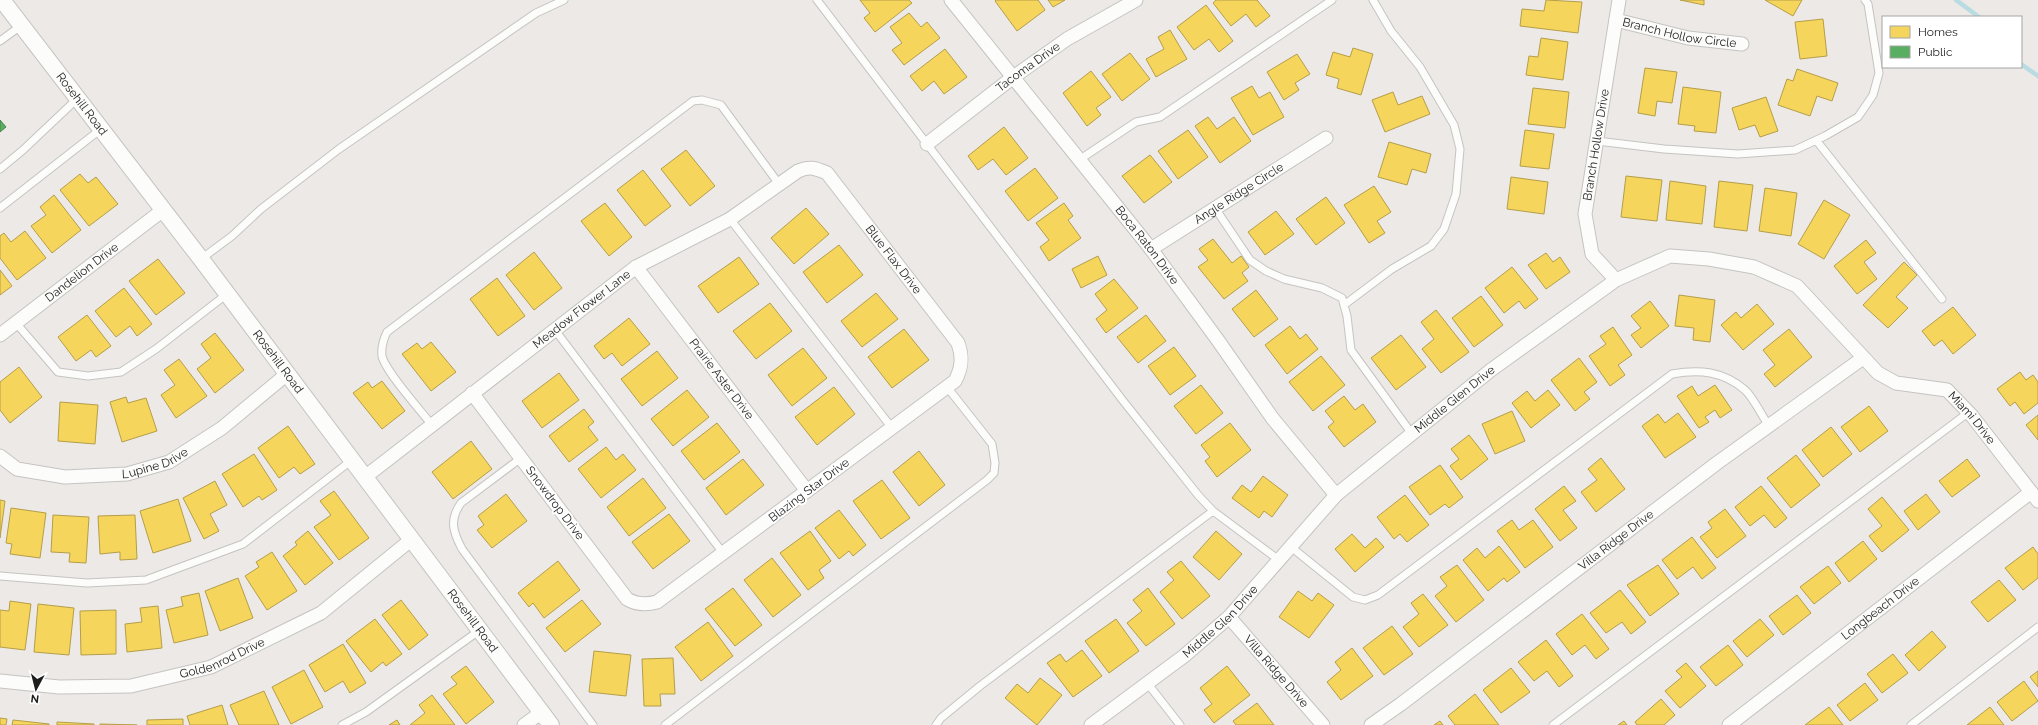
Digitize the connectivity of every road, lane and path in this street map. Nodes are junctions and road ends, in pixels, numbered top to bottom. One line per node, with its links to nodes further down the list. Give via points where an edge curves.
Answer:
1 (2, 0): 11 (street, Rosehill Road)
2 (564, 0): 30 (lane, via 536,14 339,149)
3 (817, 0): 20 (lane)
4 (951, 0): 14 (street, Boca Raton Drive)
5 (1136, 0): 14 (street, Tacoma Drive, via 1067,39)
6 (1332, 0): 21 (lane, via 1160,117 1136,122)
7 (1373, 0): 35 (lane, via 1391,31 1420,66 1454,125 1460,149 1456,194 1444,229 1431,246 1392,269)
8 (1619, 0): 10 (street, Branch Hollow Drive)
9 (1865, 0): 18 (lane, via 1868,4 1879,73 1873,95 1858,117)
10 (1616, 20): 13 (street, Branch Hollow Circle, via 1688,38); 19 (street, Branch Hollow Drive)
11 (22, 25): 12 (lane); 15 (street, Rosehill Road)
12 (0, 41)
13 (1742, 44)
14 (1012, 78): 20 (street, Tacoma Drive); 21 (street, Boca Raton Drive)
15 (78, 98): 16 (street, Rosehill Road); 23 (lane)
16 (101, 128): 25 (lane); 27 (street, Rosehill Road)
17 (1326, 138): 26 (street, Angle Ridge Circle)
18 (1816, 140): 19 (lane, via 1795,150 1738,154); 34 (lane)
19 (1597, 141): 32 (street, Branch Hollow Drive, via 1585,214 1592,254)
20 (927, 144): 56 (lane, via 1124,402)
21 (1079, 160): 29 (street, Boca Raton Drive)
22 (814, 167): 24 (street, Meadow Flower Lane, via 798,171); 40 (street, Blue Flax Drive, via 827,173 958,343)
23 (0, 169)
24 (779, 184): 28 (street, Meadow Flower Lane); 45 (lane, via 721,105 712,101 693,101 387,332 383,340 382,358)
25 (0, 208)
26 (1215, 208): 29 (street, Angle Ridge Circle); 35 (lane, via 1250,260 1266,271 1284,278 1322,288 1342,298)
27 (163, 210): 30 (street, Rosehill Road); 36 (street, Dandelion Drive)
28 (730, 219): 31 (street, Meadow Flower Lane); 47 (lane)
29 (1151, 249): 54 (street, Boca Raton Drive, via 1274,419)
30 (201, 259): 33 (street, Rosehill Road)
31 (636, 267): 37 (street, Meadow Flower Lane); 53 (street, Prairie Aster Drive)
32 (1616, 280): 39 (street, Middle Glen Drive, via 1670,256 1709,259 1754,267 1797,286); 48 (street, Middle Glen Drive, via 1491,370)
33 (227, 294): 36 (lane, via 156,349 121,372 88,376 58,372); 41 (street, Rosehill Road)
34 (1942, 299)
35 (1344, 304): 48 (lane, via 1351,350)
36 (16, 323): 38 (street, Dandelion Drive)
37 (555, 330): 43 (street, Meadow Flower Lane); 59 (lane)
38 (0, 335)
39 (1863, 358): 44 (street, Miami Drive, via 1878,373 1896,383 1947,390); 46 (street, Villa Ridge Drive)
40 (961, 361): 42 (street, Blazing Star Drive, via 960,372 955,381)
41 (287, 374): 49 (street, Lupine Drive, via 222,428 169,462 127,474 65,477 17,469); 51 (street, Rosehill Road)
42 (947, 387): 47 (street, Blazing Star Drive); 73 (lane, via 992,444 994,473)
43 (472, 393): 45 (street, Meadow Flower Lane); 50 (street, Snowdrop Drive)
44 (1969, 412): 55 (street, Miami Drive); 79 (lane)
45 (432, 425): 52 (street, Meadow Flower Lane)
46 (1769, 426): 58 (lane, via 1746,390 1722,375 1694,370 1672,374 1378,595 1365,600 1353,597); 78 (street, Villa Ridge Drive)
47 (892, 428): 53 (street, Blazing Star Drive)
48 (1412, 434): 54 (street, Middle Glen Drive)
49 (0, 456)
50 (521, 458): 62 (street, Snowdrop Drive, via 627,599); 72 (lane, via 461,503 454,512 452,524 455,536 462,549)
51 (352, 460): 52 (street, Rosehill Road); 61 (lane, via 243,544 146,580 87,583)
52 (365, 477): 57 (street, Rosehill Road)
53 (806, 491): 59 (street, Blazing Star Drive)
54 (1336, 495): 58 (street, Middle Glen Drive)
55 (2035, 496): 80 (street, Longbeach Drive)
56 (1213, 511): 60 (lane); 74 (lane, via 980,686)
57 (412, 539): 65 (street, Rosehill Road); 66 (street, Goldenrod Drive, via 321,613 211,667 131,686 59,687)
58 (1291, 547): 60 (street, Middle Glen Drive)
59 (723, 553): 62 (street, Blazing Star Drive, via 657,602)
60 (1279, 560): 63 (street, Middle Glen Drive)
61 (0, 576)
62 (642, 604)
63 (1229, 617): 67 (street, Middle Glen Drive); 77 (street, Villa Ridge Drive)
64 (2038, 627): 81 (lane)
65 (480, 630): 68 (street, Rosehill Road); 69 (lane, via 366,712)
66 (0, 681)
67 (1148, 684): 75 (street, Middle Glen Drive); 76 (lane)
68 (542, 712): 70 (street); 71 (street, Rosehill Road)
69 (342, 725)
70 (524, 725)
71 (551, 725)
72 (593, 725)
73 (665, 725)
74 (936, 725)
75 (1091, 725)
76 (1180, 725)
77 (1322, 725)
78 (1371, 725)
79 (1553, 725)
80 (1730, 725)
81 (1911, 725)

